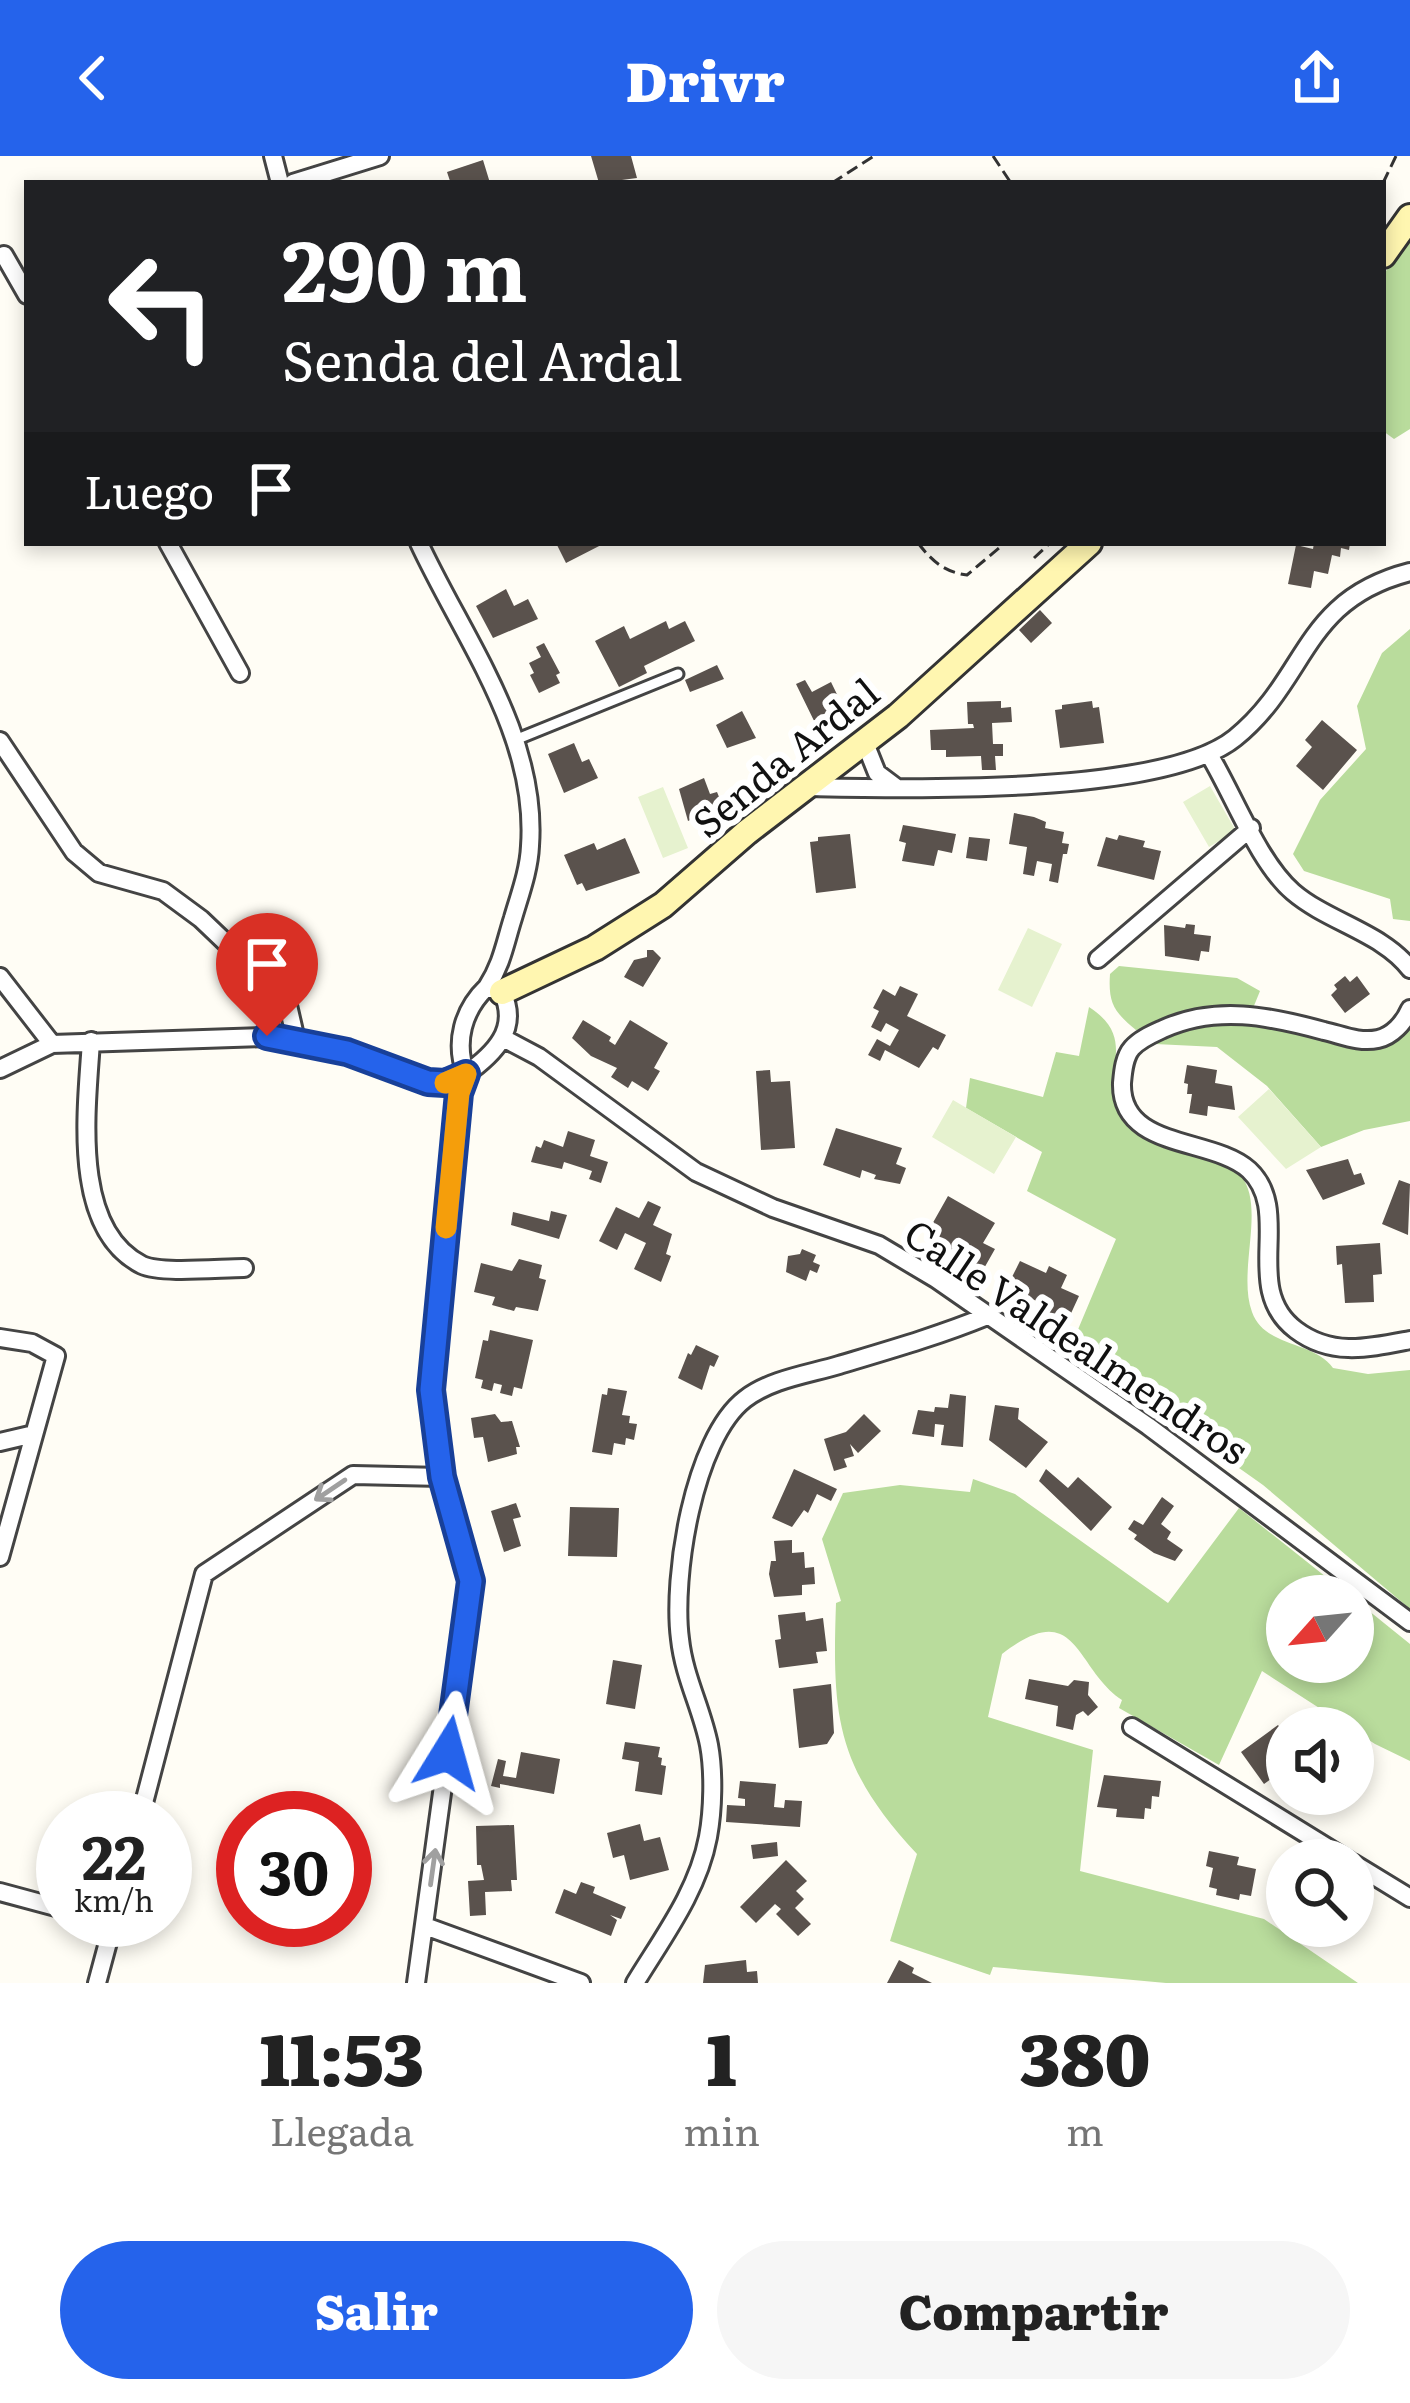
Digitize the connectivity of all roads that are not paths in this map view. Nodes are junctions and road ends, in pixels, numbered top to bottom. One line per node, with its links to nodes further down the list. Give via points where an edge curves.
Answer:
1 (380, 156): 2 (street)
2 (303, 180)
3 (1410, 217): 4 (main road)
4 (1386, 251)
5 (4, 255): 6 (street)
6 (24, 291)
7 (170, 546): 11 (street)
8 (421, 546): 13 (street)
9 (1086, 546): 15 (main road, Senda Ardal)
10 (1410, 572): 16 (street, via 1377,580 1335,608 1263,709)
11 (240, 674)
12 (678, 674): 13 (lane)
13 (515, 740): 23 (street, via 531,843)
14 (0, 741): 26 (street, via 74,852 99,873 163,891 201,919 287,1001)
15 (865, 743): 17 (main road, Senda Ardal); 18 (street, via 877,773)
16 (1210, 756): 18 (street, via 1121,775); 19 (street)
17 (810, 787): 18 (street); 23 (main road, Senda Ardal, via 628,930)
18 (897, 789)
19 (1251, 828): 20 (street); 21 (street, via 1290,890)
20 (1098, 958)
21 (1410, 969)
22 (0, 977): 28 (street)
23 (495, 990): 25 (street, via 507,1011); 30 (street, via 473,1000 460,1038)
24 (1410, 1010): 34 (street, via 1382,1039 1357,1041 1260,1016 1182,1020 1131,1048 1122,1088 1137,1122 1252,1172 1268,1205 1272,1303 1287,1323 1336,1349)
25 (503, 1038): 30 (street); 32 (street, Calle Valdealmendros, via 696,1172 879,1245)
26 (296, 1040): 27 (street); 30 (street, via 428,1082)
27 (91, 1041): 28 (street); 31 (street, via 84,1144 98,1213 115,1246 146,1268)
28 (52, 1044): 29 (street)
29 (0, 1069)
30 (466, 1074): 37 (street, via 431,1390)
31 (244, 1268)
32 (987, 1316): 39 (street, Calle Valdealmendros); 52 (street, via 758,1390 718,1433 680,1574 679,1636 709,1746 708,1837 688,1896)
33 (0, 1338): 35 (street, via 56,1356)
34 (1410, 1340)
35 (34, 1434): 36 (street); 38 (street)
36 (0, 1442)
37 (442, 1477): 41 (street, one-way to 41, via 353,1475 204,1574); 47 (street, one-way to 37, via 471,1581)
38 (0, 1557)
39 (1410, 1622)
40 (1132, 1727): 42 (street)
41 (147, 1791)
42 (1313, 1839)
43 (1374, 1876): 45 (street)
44 (0, 1892): 46 (street)
45 (1410, 1898)
46 (36, 1902)
47 (425, 1926): 50 (street); 51 (street)
48 (107, 1947): 49 (street)
49 (97, 1983)
50 (416, 1983)
51 (581, 1983)
52 (635, 1983)

